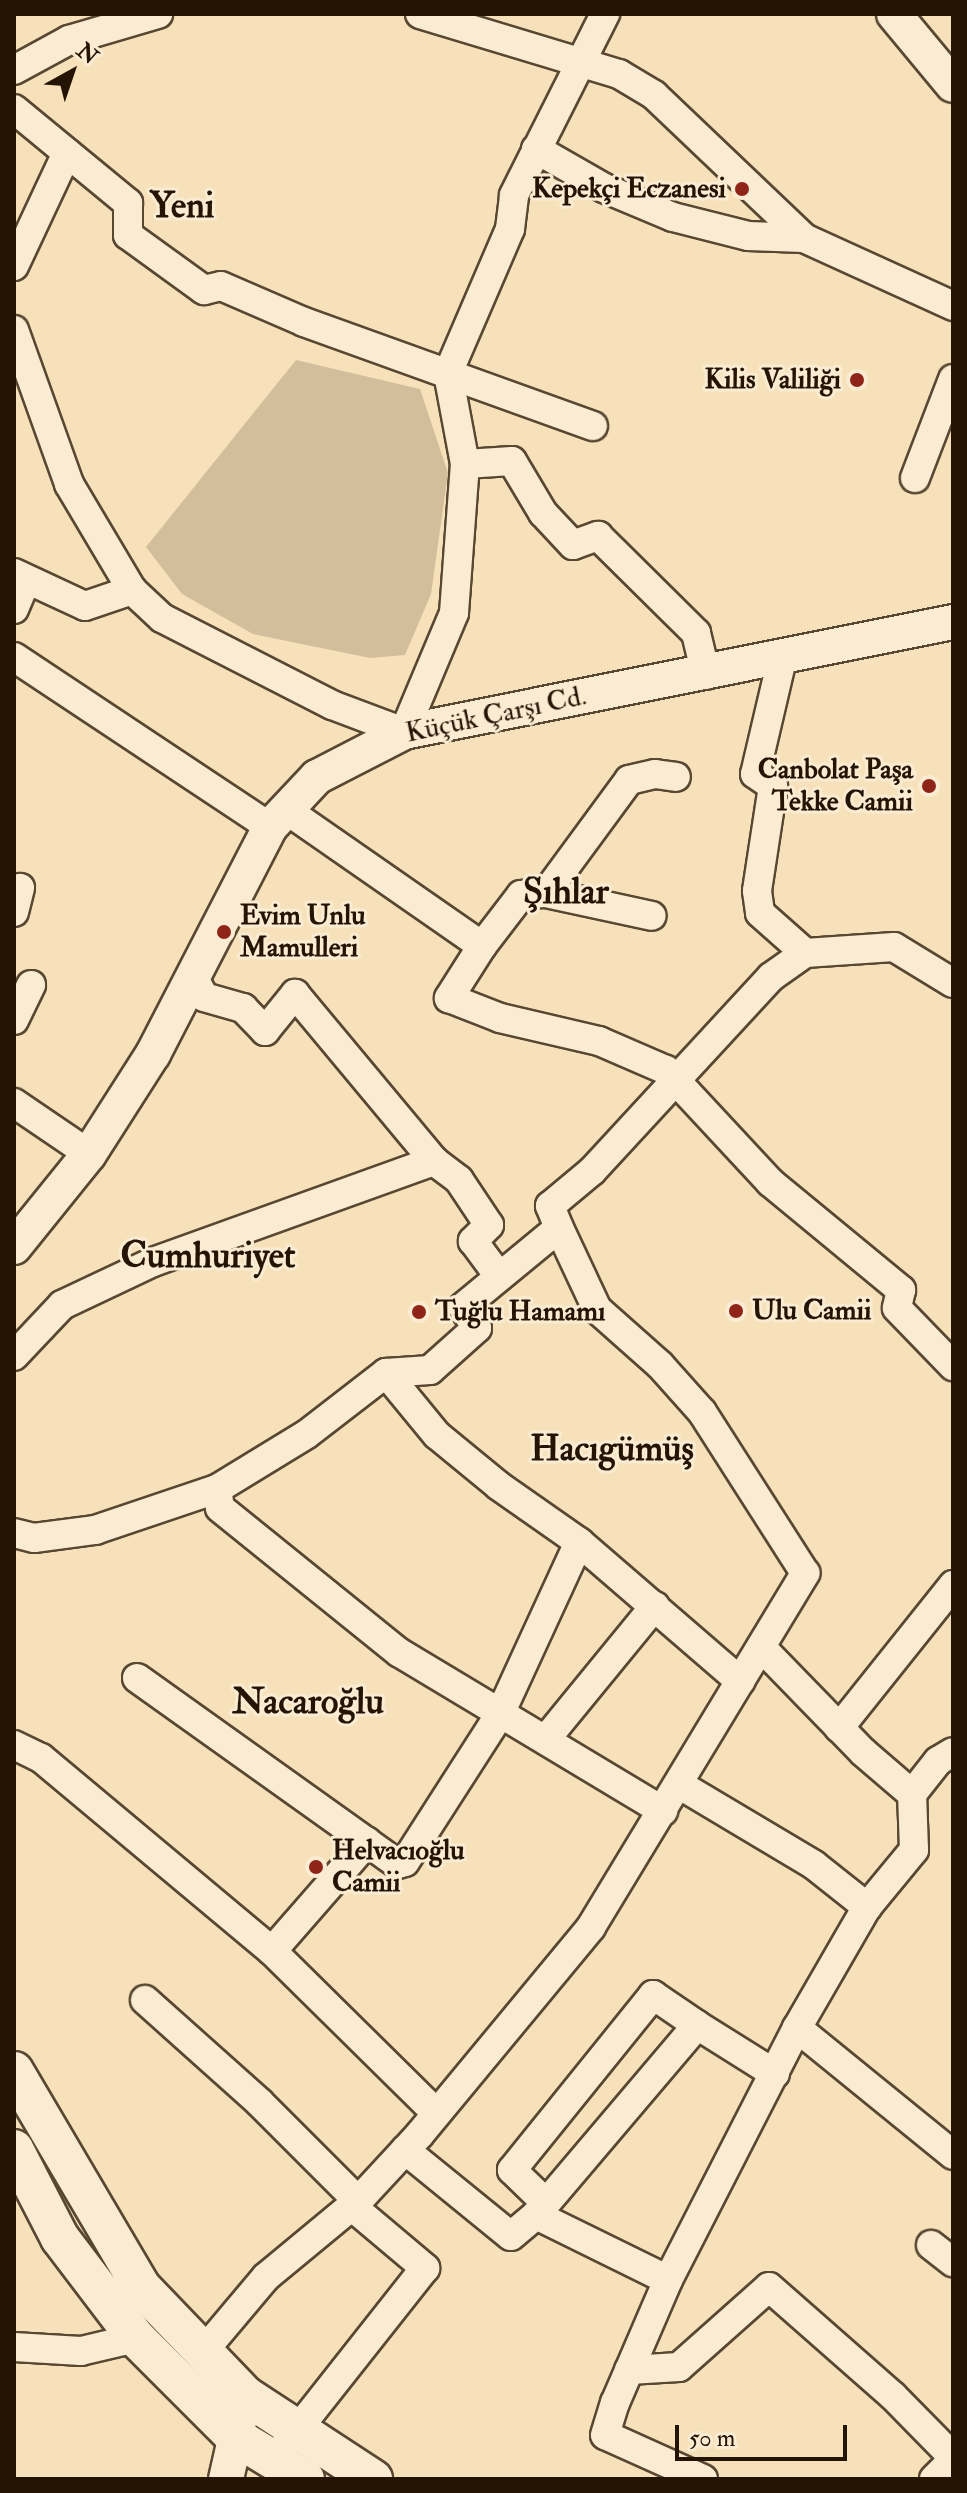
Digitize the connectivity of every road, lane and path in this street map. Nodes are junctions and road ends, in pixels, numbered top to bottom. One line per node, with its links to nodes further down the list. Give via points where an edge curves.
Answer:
1 (158, 14): 6 (street, via 69,40)
2 (420, 14): 5 (street)
3 (605, 14): 5 (street)
4 (894, 14): 7 (street)
5 (580, 61): 9 (street); 11 (street, via 654,95)
6 (14, 70)
7 (953, 85)
8 (14, 109): 10 (street)
9 (536, 149): 11 (street, via 604,188 673,217 748,236); 15 (street, via 514,195 510,229)
10 (67, 153): 12 (street); 15 (street, via 128,203 128,235 204,290 221,286)
11 (804, 238): 13 (street)
12 (14, 266)
13 (953, 306)
14 (15, 339): 21 (street, via 69,484)
15 (448, 373): 17 (street); 18 (street)
16 (953, 379): 19 (street)
17 (593, 426)
18 (465, 464): 26 (street, via 512,461 543,513 573,545 598,536 696,633); 27 (street, via 454,613)
19 (915, 478)
20 (20, 578): 21 (street, via 85,606); 22 (street)
21 (132, 590): 27 (street, via 162,618 332,705)
22 (14, 609)
23 (953, 622): 24 (street, Küçük Çarşı Cd.)
24 (783, 655): 26 (street, Küçük Çarşı Cd.); 33 (street, via 755,774 773,786 757,891 760,913)
25 (14, 657): 29 (street)
26 (706, 675): 27 (street, Küçük Çarşı Cd.)
27 (404, 732): 29 (street, Küçük Çarşı Cd., via 317,777)
28 (676, 777): 30 (street, via 655,774 629,780)
29 (278, 818): 32 (street); 34 (street, Küçük Çarşı Cd.)
30 (546, 893): 31 (street); 32 (street, via 521,895)
31 (652, 916)
32 (482, 946): 38 (street, via 449,998 500,1018 599,1041 666,1070)
33 (805, 953): 35 (street, via 894,947); 38 (street, via 771,977)
34 (194, 978): 40 (street, Küçük Çarşı Cd.); 41 (street, via 204,997 243,1008 265,1031 295,994)
35 (953, 983)
36 (31, 985): 37 (street)
37 (14, 1020)
38 (675, 1083): 42 (street, via 592,1171 550,1206); 46 (street, via 770,1182 901,1290 897,1308)
39 (14, 1103): 40 (street)
40 (89, 1154): 43 (street, Küçük Çarşı Cd.)
41 (434, 1161): 44 (street, via 459,1180 489,1225 473,1241); 45 (street, via 153,1262 62,1305)
42 (559, 1228): 44 (street); 53 (street, via 597,1309 660,1365 702,1412 805,1573)
43 (14, 1247)
44 (499, 1276): 47 (street, via 463,1307 477,1328 430,1370)
45 (14, 1356)
46 (953, 1366)
47 (386, 1373): 48 (street, via 307,1434); 50 (street, via 437,1435)
48 (217, 1489): 49 (street, via 186,1495 95,1530 34,1538); 56 (street, via 220,1508 278,1559 400,1653)
49 (14, 1533)
50 (579, 1542): 52 (street); 56 (street)
51 (953, 1585): 57 (street)
52 (655, 1606): 55 (street); 58 (street)
53 (761, 1647): 55 (street); 57 (street)
54 (137, 1678): 64 (street)
55 (740, 1681): 61 (street)
56 (500, 1714): 58 (street); 64 (street, via 405,1862 398,1864)
57 (839, 1728): 62 (street)
58 (546, 1739): 63 (street)
59 (14, 1745): 66 (street, via 41,1758)
60 (953, 1752): 62 (street, via 938,1761)
61 (680, 1785): 63 (street); 65 (street, via 814,1865)
62 (912, 1794): 65 (street, via 914,1850)
63 (663, 1811): 72 (street, via 591,1927)
64 (367, 1842): 66 (street)
65 (867, 1907): 69 (street)
66 (272, 1951): 72 (street)
67 (145, 2000): 76 (street)
68 (697, 2025): 71 (street); 77 (street); 77 (street, via 653,1995 512,2170)
69 (797, 2028): 71 (street); 75 (street)
70 (14, 2071): 83 (main road, via 142,2288)
71 (775, 2074): 80 (street)
72 (436, 2113): 74 (street)
73 (14, 2149): 81 (main road, via 60,2238)
74 (405, 2150): 76 (street); 77 (street, via 511,2236)
75 (953, 2155)
76 (358, 2201): 83 (street, via 266,2277); 87 (street, via 355,2209 425,2268)
77 (541, 2209): 80 (street)
78 (931, 2245): 79 (street)
79 (953, 2262)
80 (668, 2280): 84 (street)
81 (136, 2338): 82 (street, via 81,2351); 86 (main road)
82 (14, 2347)
83 (202, 2353): 85 (main road)
84 (629, 2370): 88 (street, via 679,2367 769,2287 893,2396); 92 (street, via 605,2435)
85 (246, 2396): 86 (street); 87 (main road)
86 (234, 2436): 87 (main road); 89 (street)
87 (284, 2446): 90 (main road); 91 (main road)
88 (953, 2459): 93 (street)
89 (226, 2479)
90 (305, 2479)
91 (373, 2479)
92 (703, 2479)
93 (934, 2479)

